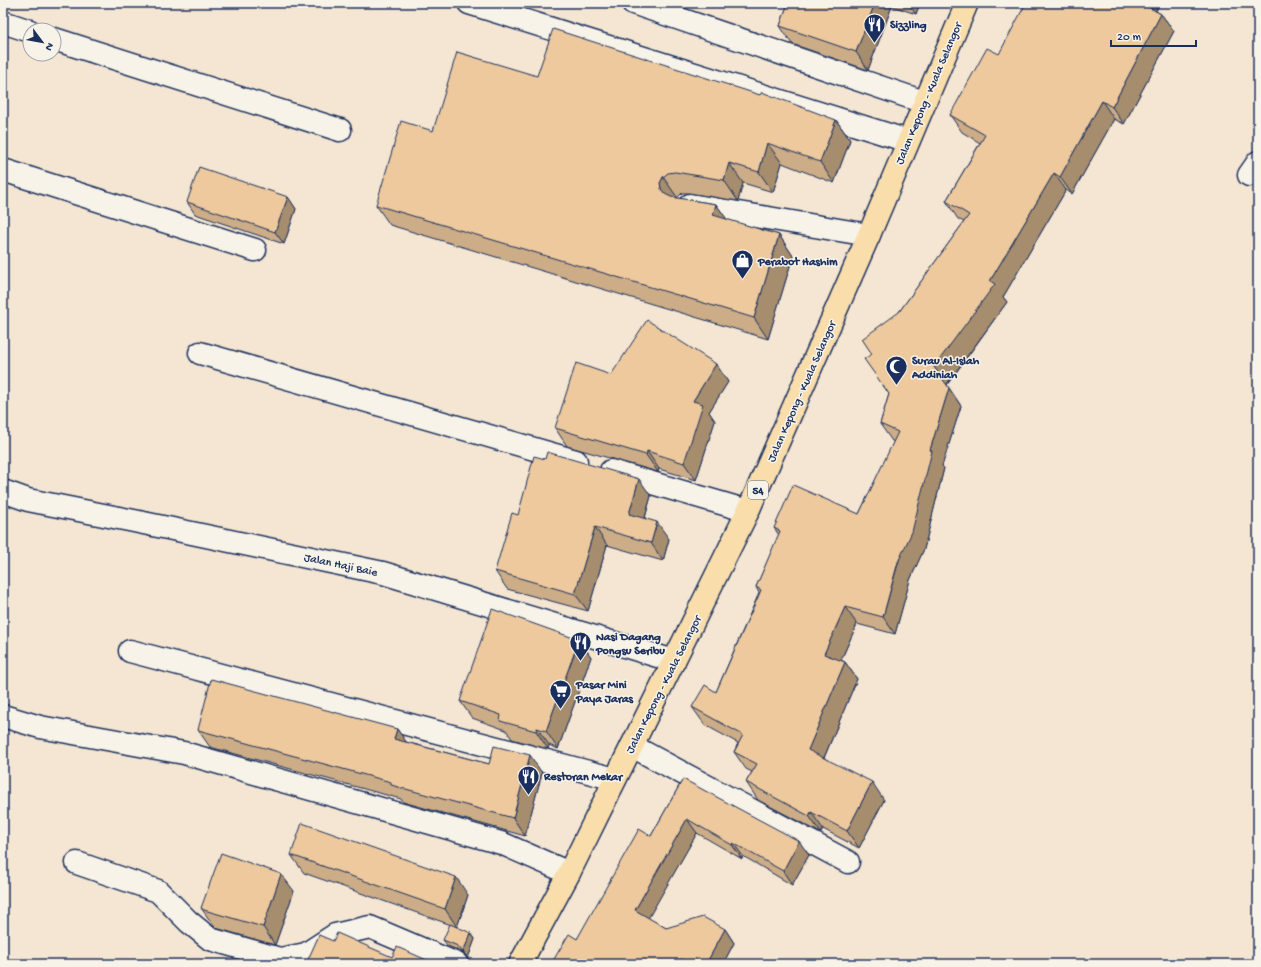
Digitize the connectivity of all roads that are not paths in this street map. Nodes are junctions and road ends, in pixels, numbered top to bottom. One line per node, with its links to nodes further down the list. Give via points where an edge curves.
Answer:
1 (469, 3): 9 (street)
2 (633, 3): 7 (street)
3 (967, 3): 7 (highway, Jalan Kepong - Kuala Selangor / 54)
4 (3, 22): 5 (street)
5 (22, 28)
6 (62, 42): 8 (street)
7 (924, 102): 9 (highway, Jalan Kepong - Kuala Selangor / 54)
8 (340, 130)
9 (908, 141): 12 (highway, Jalan Kepong - Kuala Selangor / 54)
10 (3, 170): 13 (street)
11 (686, 205): 12 (street)
12 (868, 235): 16 (highway, Jalan Kepong - Kuala Selangor / 54)
13 (255, 250)
14 (200, 353): 16 (street)
15 (3, 491): 18 (street, Jalan Haji Baie, via 28,500 382,573)
16 (748, 511): 18 (highway, Jalan Kepong - Kuala Selangor / 54)
17 (130, 651): 21 (street)
18 (674, 661): 20 (highway, Jalan Kepong - Kuala Selangor / 54)
19 (3, 716): 24 (street, via 40,727 184,754 501,843)
20 (632, 746): 21 (highway, Jalan Kepong - Kuala Selangor / 54); 22 (street)
21 (615, 779): 24 (highway, Jalan Kepong - Kuala Selangor / 54)
22 (848, 862)
23 (77, 863): 25 (street, via 158,892 210,939 280,959 306,954 335,935 370,927)
24 (569, 873): 26 (highway, Jalan Kepong - Kuala Selangor / 54)
25 (457, 964)
26 (520, 964)

